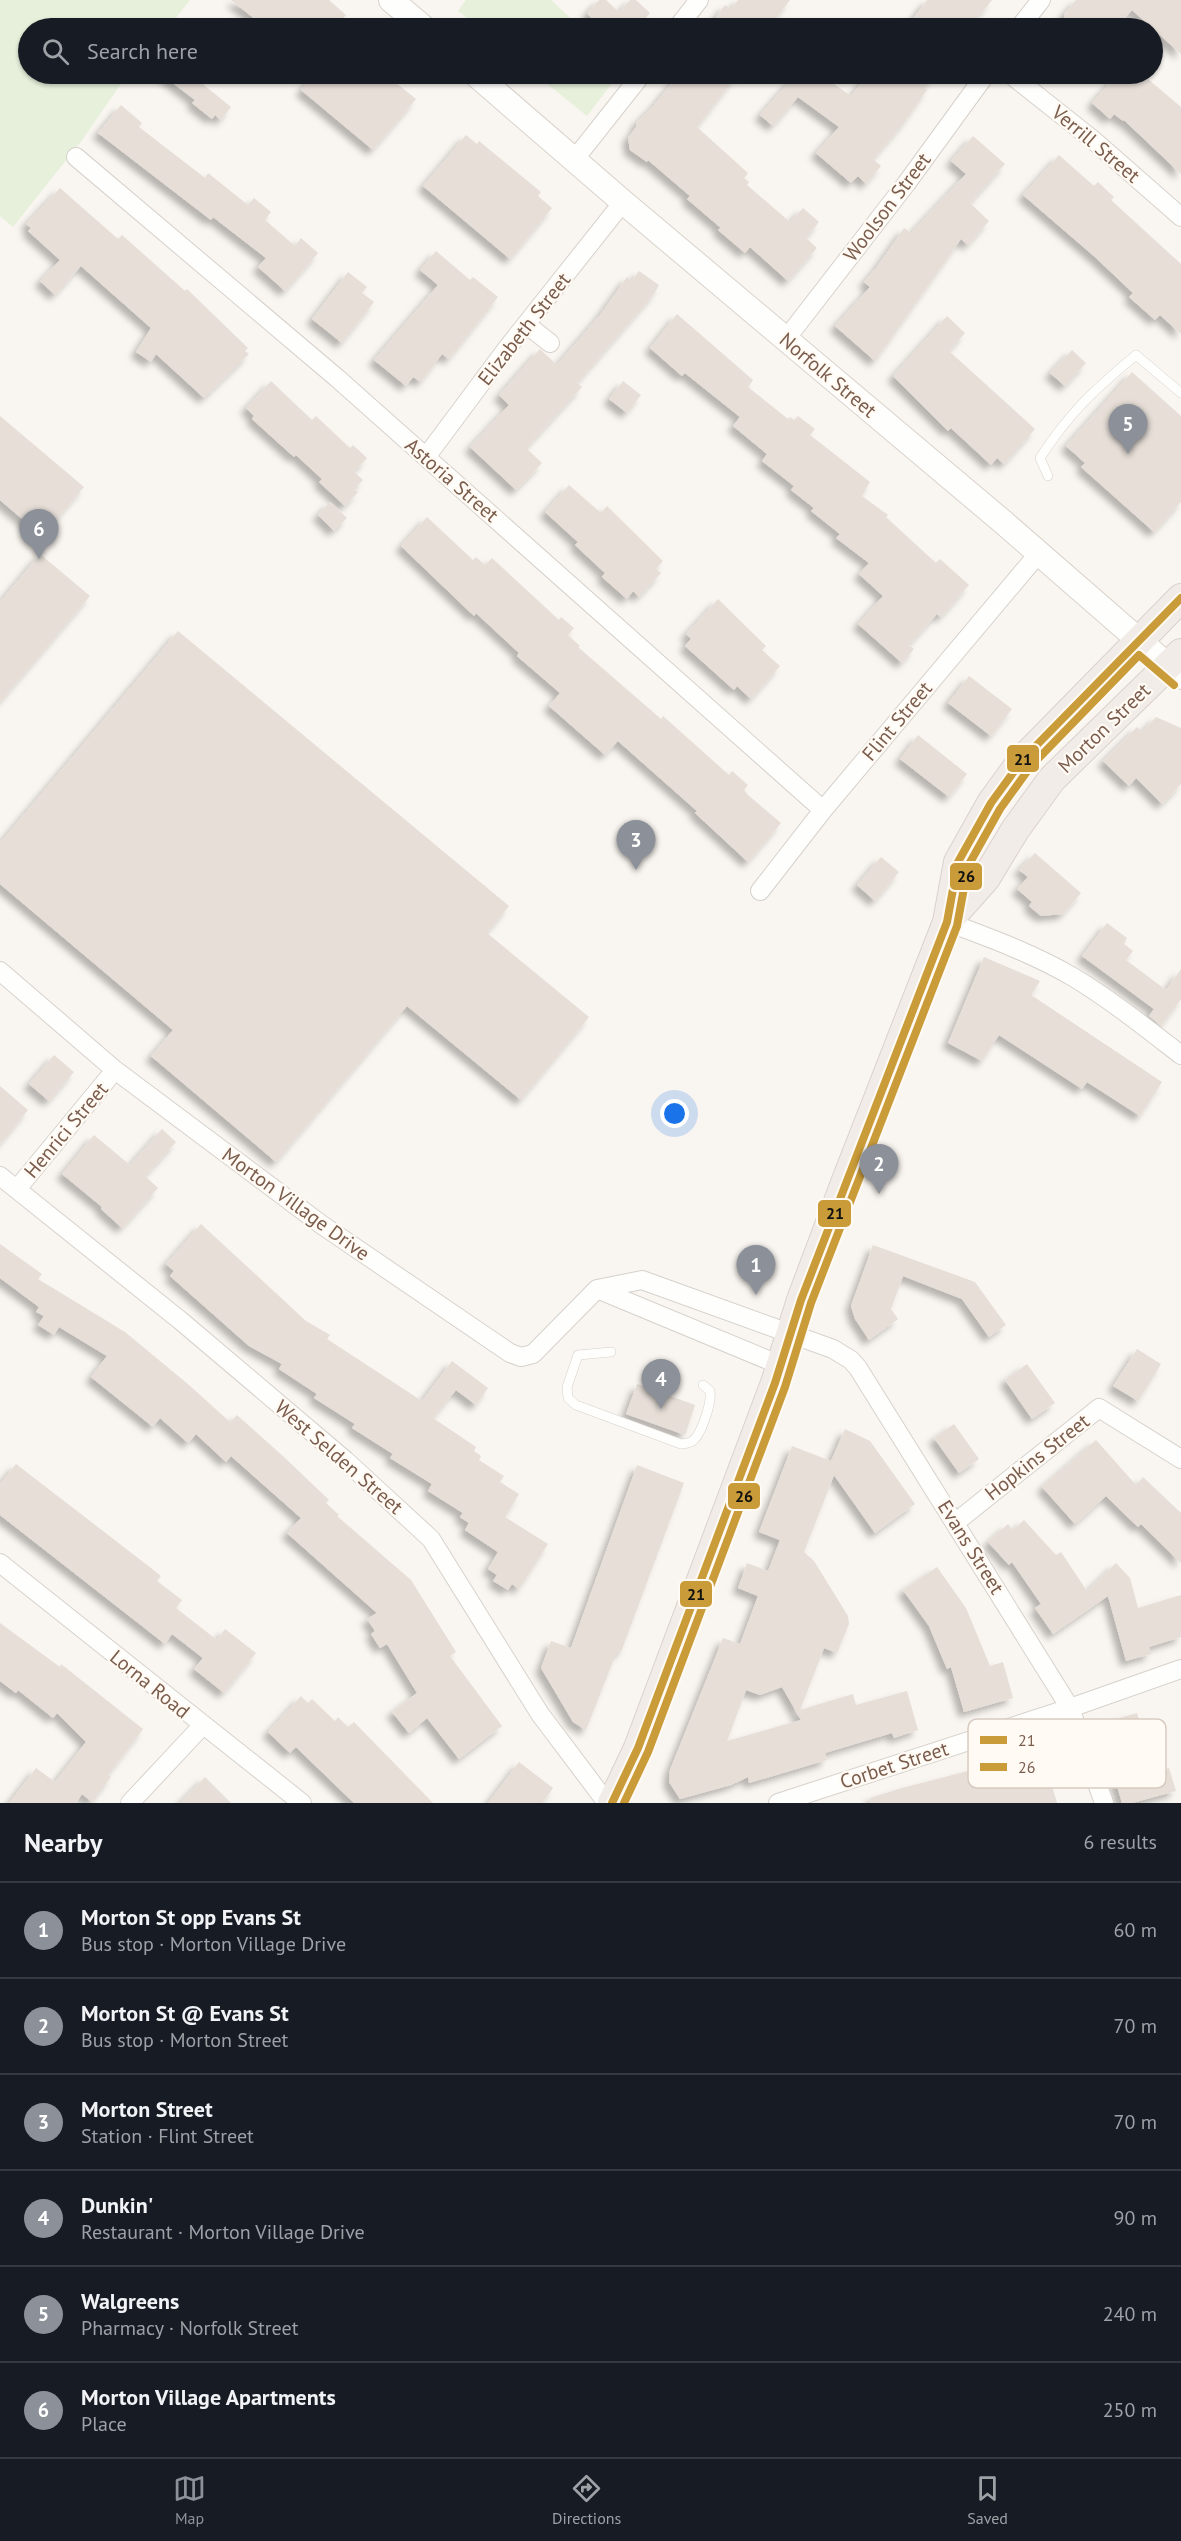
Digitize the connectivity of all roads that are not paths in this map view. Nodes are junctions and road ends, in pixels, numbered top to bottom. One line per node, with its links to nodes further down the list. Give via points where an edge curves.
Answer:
1 (392, 0): 4 (main road)
2 (699, 0): 5 (street)
3 (1041, 0): 6 (street)
4 (413, 18)
5 (685, 18)
6 (1027, 18)
7 (487, 84): 12 (main road, Norfolk Street)
8 (634, 84): 12 (street)
9 (979, 84): 16 (street, Woolson Street)
10 (1023, 84): 14 (street, Verrill Street)
11 (76, 157): 19 (street, Astoria Street)
12 (574, 160): 13 (main road, Norfolk Street)
13 (623, 202): 15 (street, Elizabeth Street); 16 (main road, Norfolk Street)
14 (1181, 217)
15 (526, 324): 17 (street); 19 (street, Elizabeth Street)
16 (786, 339): 21 (main road, Norfolk Street)
17 (550, 343)
18 (1181, 393): 20 (lane, via 1136,355 1086,397 1057,432 1040,458)
19 (426, 457): 25 (street, Astoria Street)
20 (1048, 476)
21 (1038, 554): 23 (main road, Norfolk Street); 25 (street, Flint Street)
22 (1181, 598): 23 (highway, Morton Street)
23 (1138, 641): 24 (main road, Norfolk Street); 27 (highway, Morton Street, via 1044,736 1004,784 958,862)
24 (1177, 665): 27 (highway, Morton Street, via 1052,779 986,878)
25 (823, 810): 26 (street, Flint Street)
26 (760, 891)
27 (947, 922): 29 (street, via 1013,947 1072,976); 34 (highway, Morton Street, via 844,1183)
28 (0, 971): 30 (street, Morton Village Drive)
29 (1181, 1055)
30 (115, 1070): 32 (street, Henrici Street); 33 (street, Morton Village Drive, via 322,1224 510,1353 521,1357 533,1354)
31 (0, 1176): 32 (street, West Selden Street)
32 (17, 1190): 50 (street, West Selden Street, via 190,1329 345,1460 431,1539 540,1714)
33 (597, 1289): 34 (street, via 642,1280); 36 (street)
34 (790, 1334): 36 (highway, Morton Street); 39 (street, Evans Street, via 841,1353 858,1368)
35 (611, 1352): 37 (lane, via 578,1355 567,1387 568,1398 576,1405 681,1444 690,1443 697,1436 712,1399)
36 (780, 1365): 50 (highway, Morton Street, via 642,1738)
37 (703, 1385)
38 (1181, 1459): 39 (street, Hopkins Street, via 1099,1408)
39 (956, 1522): 42 (street, Evans Street)
40 (0, 1563): 45 (street, Lorna Road)
41 (1181, 1669): 42 (street, Corbet Street)
42 (1070, 1708): 43 (street, Corbet Street); 44 (street, Evans Street)
43 (1036, 1719)
44 (1074, 1719)
45 (202, 1725): 48 (street); 49 (street, Lorna Road)
46 (968, 1741): 51 (street, Corbet Street)
47 (1099, 1788): 52 (street, Evans Street)
48 (130, 1803)
49 (302, 1803)
50 (609, 1803)
51 (778, 1803)
52 (1104, 1803)

